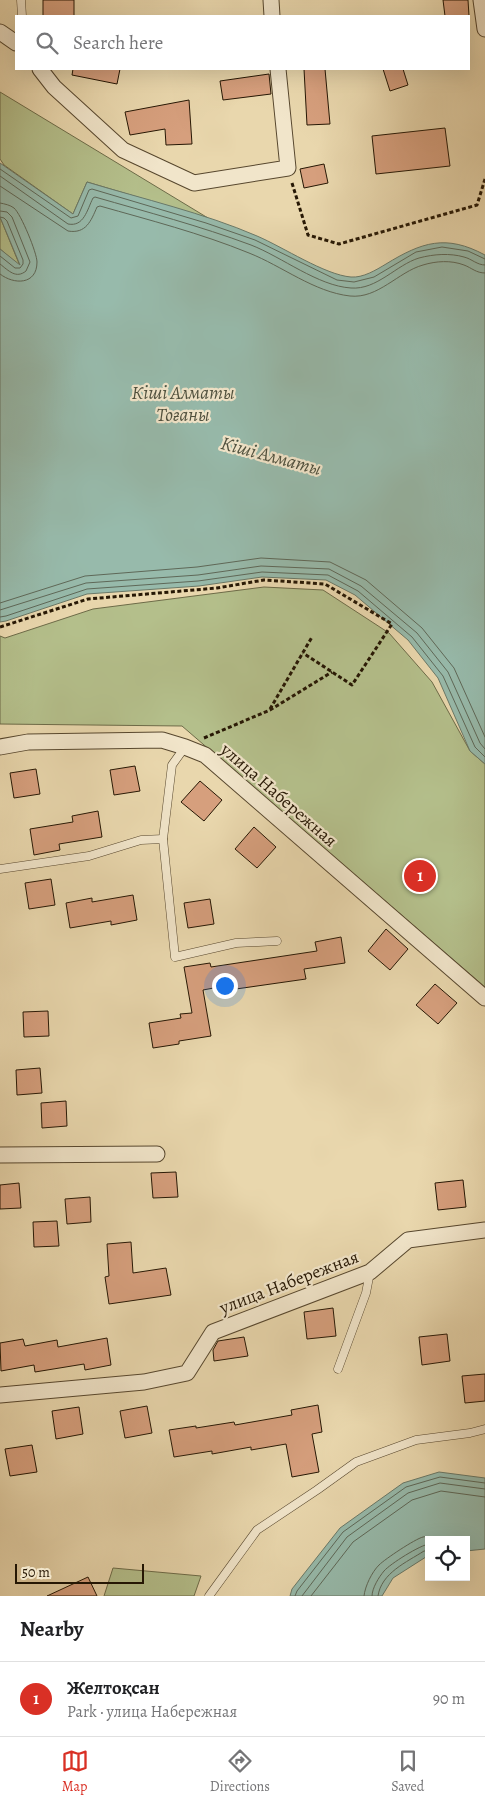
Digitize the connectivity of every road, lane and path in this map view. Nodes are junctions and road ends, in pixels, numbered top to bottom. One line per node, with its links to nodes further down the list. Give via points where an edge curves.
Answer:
1 (21, 0): 4 (lane)
2 (271, 0): 5 (street)
3 (481, 0): 6 (street)
4 (22, 15)
5 (272, 15)
6 (484, 23)
7 (0, 32): 8 (street)
8 (15, 42)
9 (41, 70): 11 (street, via 54,87 123,150 194,183)
10 (278, 70): 11 (street)
11 (288, 168): 12 (path, via 308,235 339,244 477,205)
12 (485, 179)
13 (0, 627): 16 (path, via 88,599 217,588 264,580 325,584 392,624 352,685)
14 (312, 637): 15 (path)
15 (303, 653): 16 (path); 17 (path)
16 (332, 672): 17 (path)
17 (270, 710): 19 (path)
18 (0, 747): 19 (street, улица Набережная, via 28,742 162,740)
19 (185, 747): 20 (lane, via 172,765); 23 (street, улица Набережная, via 205,755)
20 (163, 839): 21 (lane, via 141,840 89,856); 22 (lane, via 175,957 236,943)
21 (0, 869)
22 (277, 941)
23 (485, 998)
24 (157, 1154): 25 (street)
25 (0, 1155)
26 (485, 1230): 27 (street, улица Набережная, via 408,1240)
27 (370, 1272): 28 (lane, via 366,1293); 29 (street, улица Набережная, via 213,1332 187,1373 144,1382)
28 (338, 1369)
29 (0, 1396)
30 (485, 1429): 31 (lane, via 416,1440 356,1462 257,1530)
31 (209, 1596)

